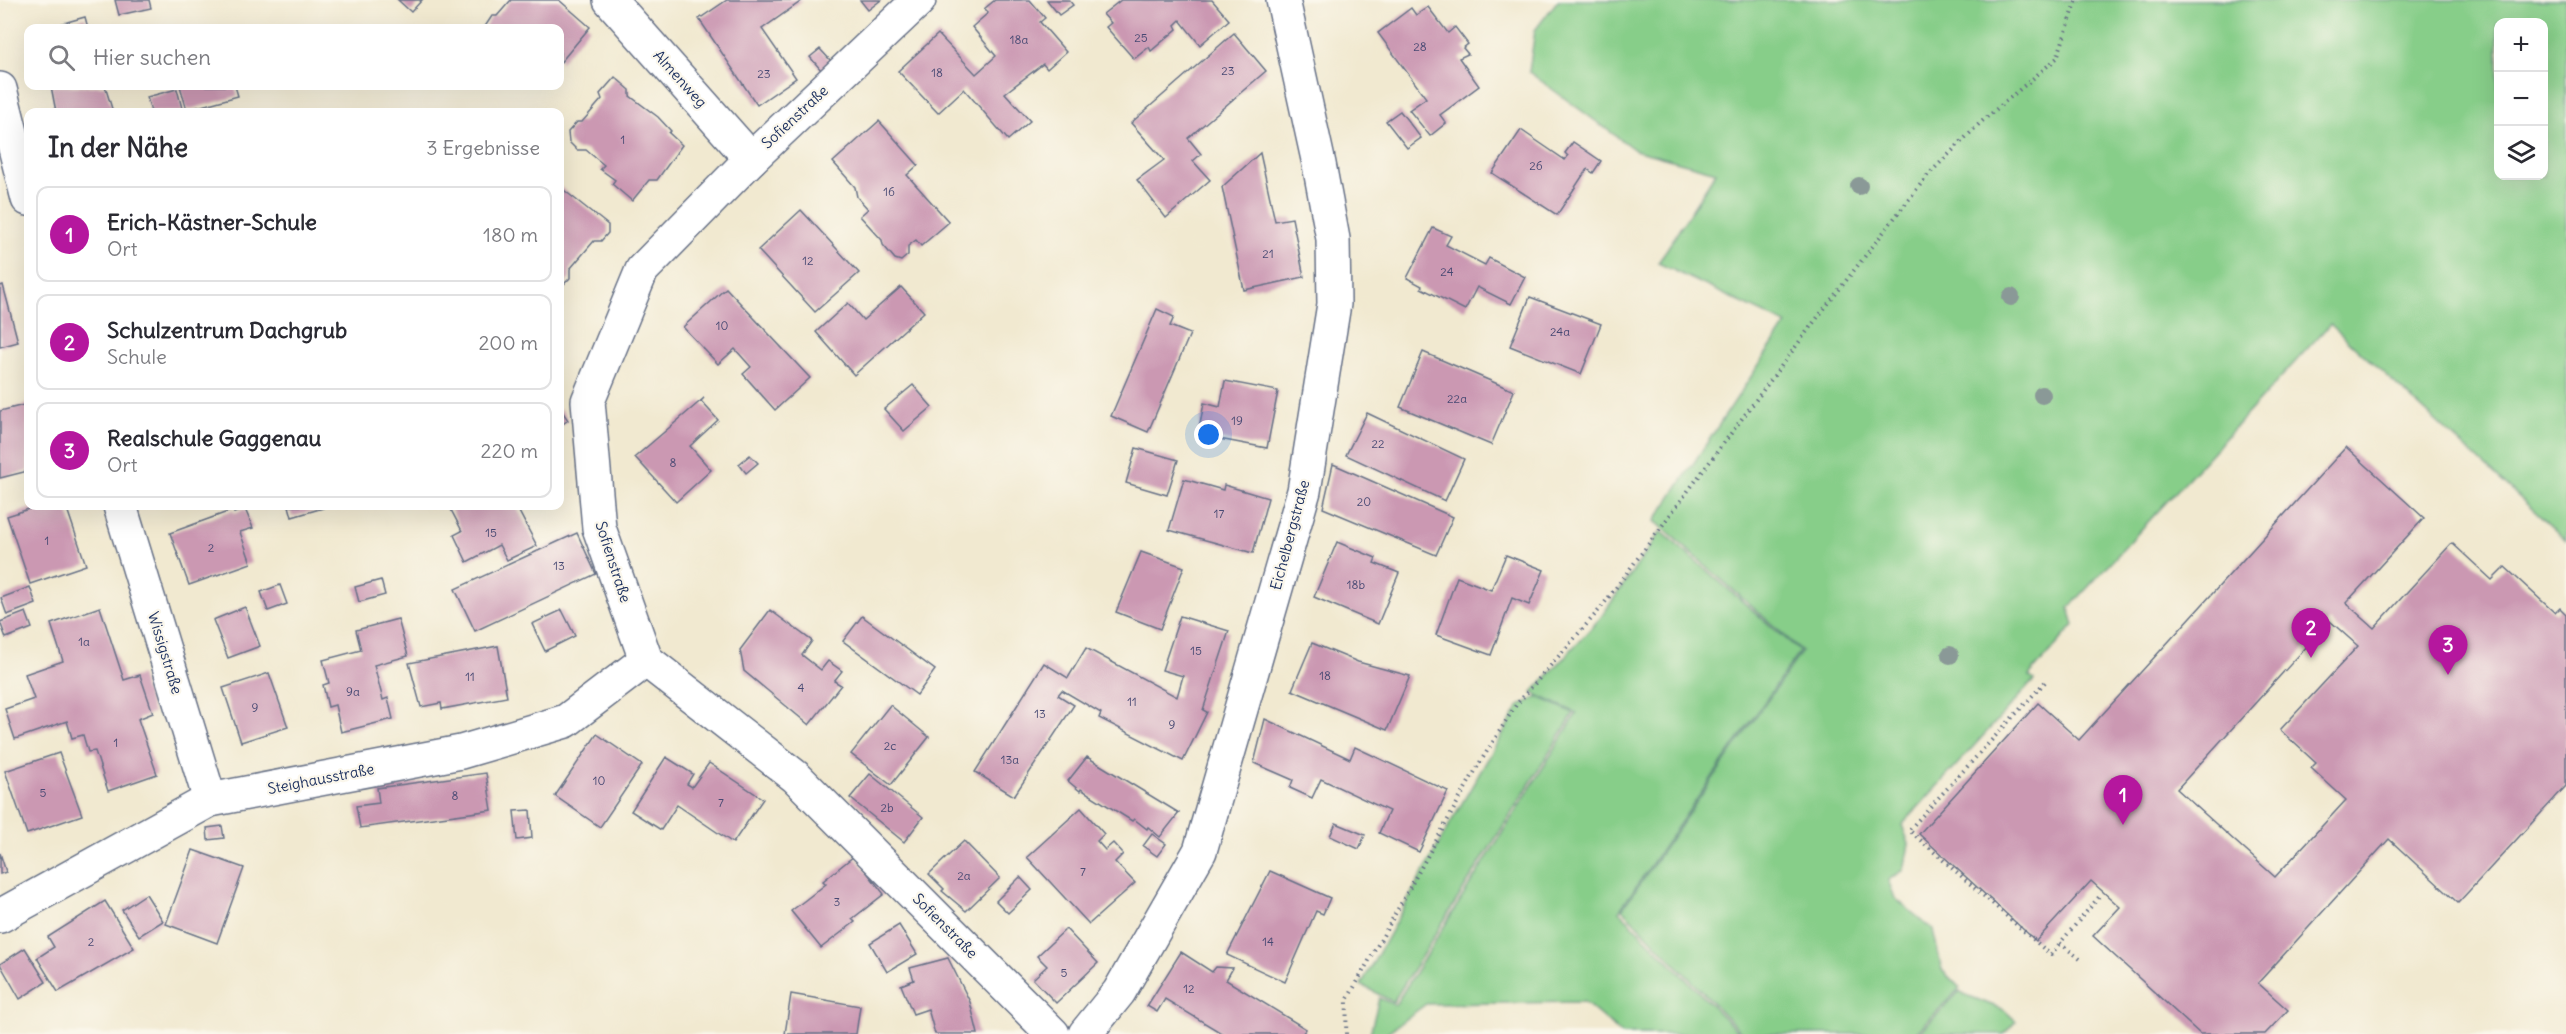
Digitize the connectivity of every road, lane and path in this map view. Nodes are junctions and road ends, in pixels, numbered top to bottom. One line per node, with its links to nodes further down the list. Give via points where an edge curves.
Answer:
1 (610, 0): 6 (street, Almenweg)
2 (920, 0): 6 (street, Sofienstraße)
3 (1283, 0): 17 (street, Eichelbergstraße, via 1333,239 1334,304 1304,491 1200,851 1119,992)
4 (2078, 0): 18 (path, via 2057,58 1980,123 1927,176 1600,609 1516,705 1473,774 1347,1000)
5 (0, 88): 7 (street)
6 (751, 159): 9 (street, Sofienstraße, via 642,270 588,402 599,528)
7 (24, 183)
8 (121, 510): 11 (street, Wissigstraße)
9 (646, 660): 11 (street, Steighausstraße, via 566,721 461,752); 16 (street, Sofienstraße, via 796,777)
10 (2045, 682): 14 (path, via 1910,830 2051,955)
11 (210, 800): 13 (street, Steighausstraße)
12 (2099, 897): 14 (path)
13 (0, 916)
14 (2060, 943): 15 (path)
15 (2080, 959)
16 (1053, 1034)
17 (1085, 1034)
18 (1346, 1034)

